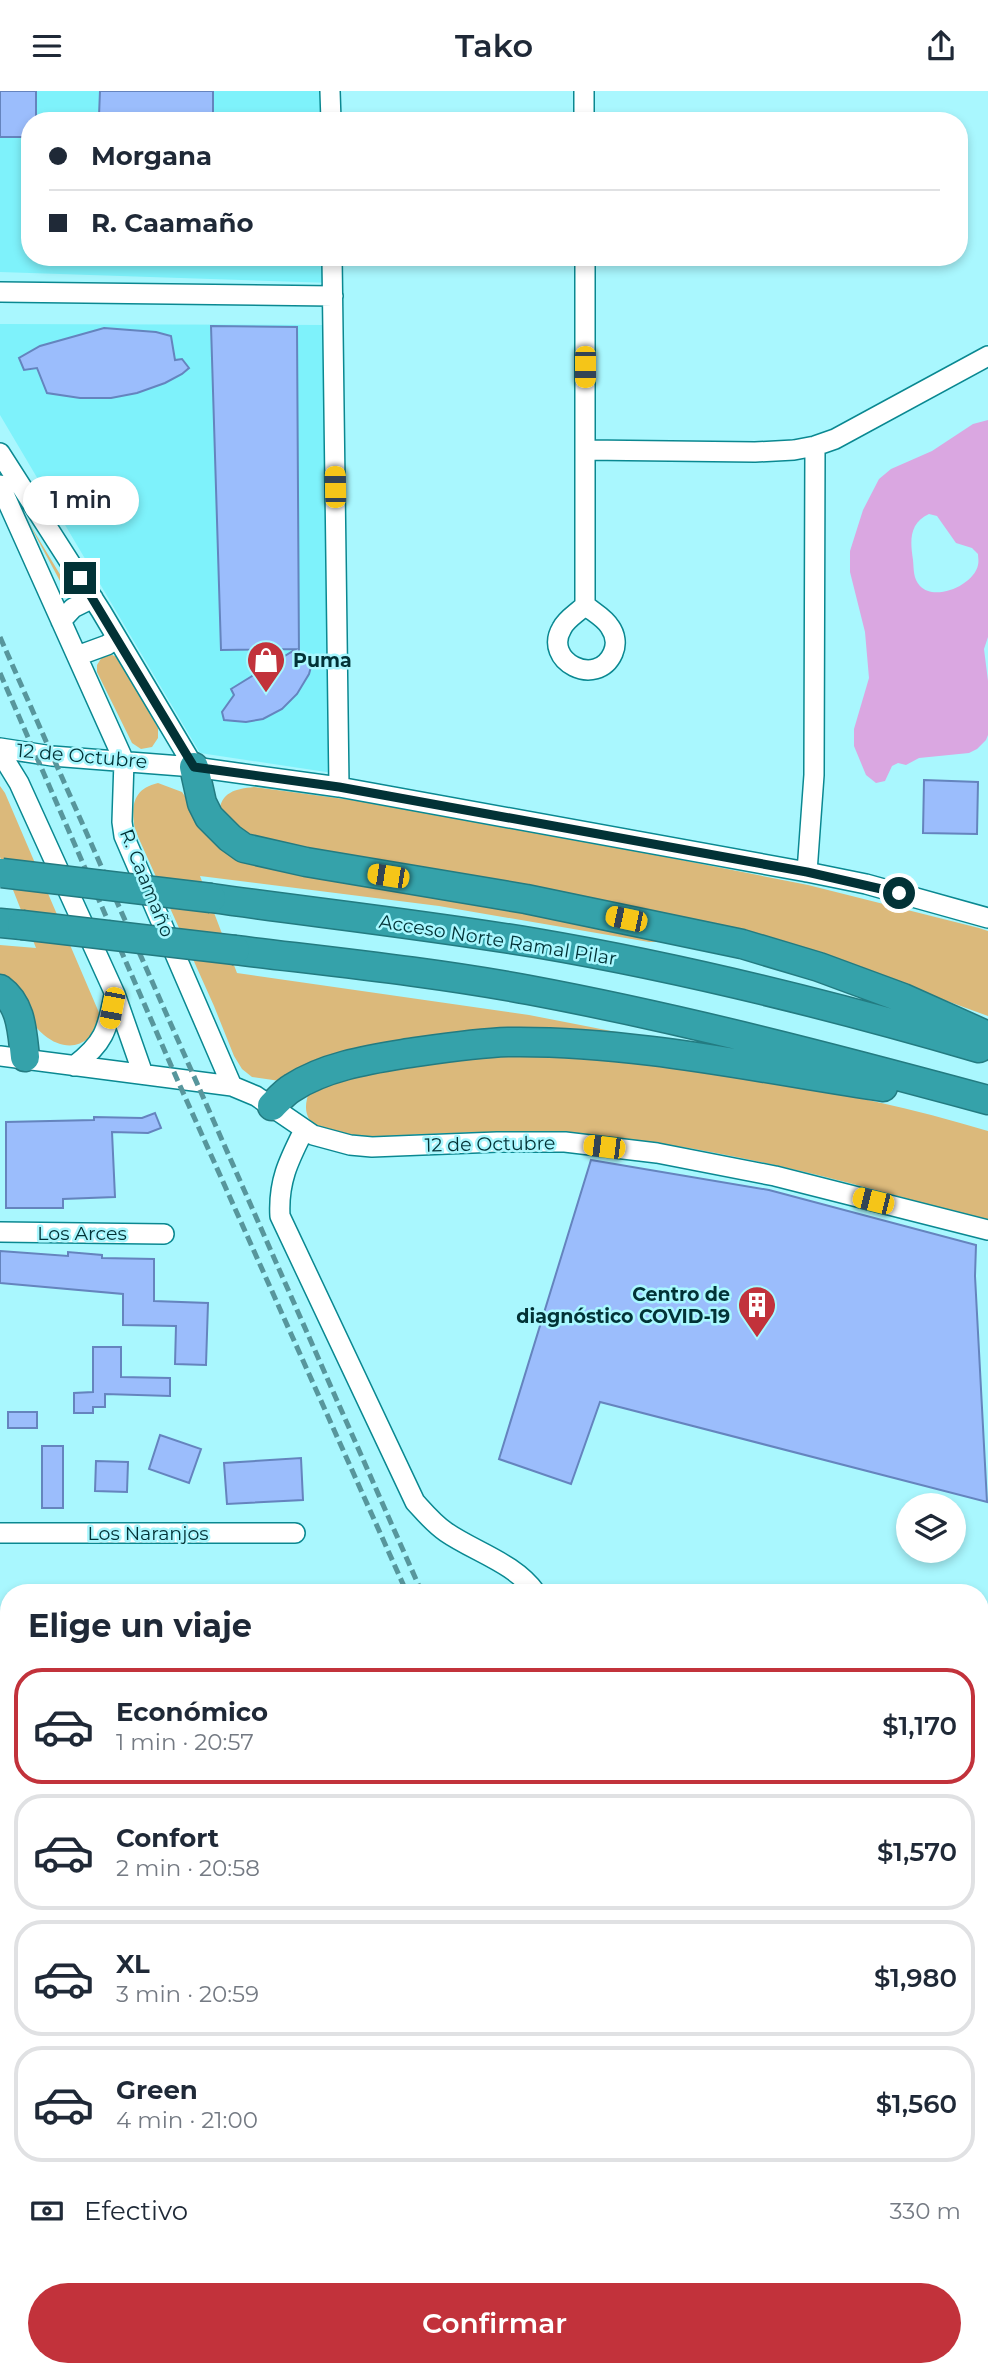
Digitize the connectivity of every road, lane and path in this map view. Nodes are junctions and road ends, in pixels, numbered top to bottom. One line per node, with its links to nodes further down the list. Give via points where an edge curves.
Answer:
1 (330, 91): 3 (street)
2 (584, 91): 4 (street)
3 (331, 112)
4 (584, 112)
5 (332, 266): 8 (street)
6 (585, 266): 11 (street)
7 (0, 292): 8 (street)
8 (333, 296): 22 (street)
9 (988, 356): 10 (street)
10 (815, 446): 11 (street, via 755,452); 23 (street, via 814,775)
11 (586, 450): 15 (street)
12 (0, 453): 14 (street)
13 (0, 485): 16 (street, R. Caamaño)
14 (93, 599): 16 (street, via 72,608); 17 (street)
15 (585, 605)
16 (61, 621): 18 (street, R. Caamaño)
17 (117, 638): 18 (street); 21 (street)
18 (77, 656): 20 (street, R. Caamaño)
19 (0, 750): 20 (street, 12 de Octubre); 28 (street)
20 (124, 761): 21 (street, 12 de Octubre); 34 (street, R. Caamaño, via 124,836)
21 (194, 767): 22 (street, 12 de Octubre); 29 (highway, via 209,817 244,848 742,944 903,998)
22 (339, 787): 23 (street, 12 de Octubre)
23 (807, 872): 25 (street, 12 de Octubre)
24 (1, 873): 30 (highway, Acceso Norte Ramal Pilar, bridge, via 211,898 601,955 789,997)
25 (988, 918)
26 (11, 924): 35 (highway, bridge, via 526,990 790,1047)
27 (0, 989): 31 (highway, via 19,1016)
28 (115, 994): 32 (street, via 103,1036 94,1051); 33 (street)
29 (988, 1036)
30 (988, 1051)
31 (12, 1056): 32 (street, 12 de Octubre)
32 (74, 1066): 33 (street, 12 de Octubre)
33 (143, 1074): 34 (street, 12 de Octubre)
34 (232, 1086): 36 (street, 12 de Octubre)
35 (988, 1101): 36 (highway, via 687,1057 555,1042 506,1042 460,1045 337,1068 290,1089)
36 (272, 1106): 37 (street, 12 de Octubre)
37 (304, 1130): 38 (street, 12 de Octubre, via 330,1142 372,1147 565,1142 657,1153 775,1176); 43 (street, via 284,1173 280,1216 415,1502 447,1534)
38 (988, 1230)
39 (0, 1232): 40 (street, Los Arces)
40 (164, 1234)
41 (295, 1533): 42 (street, Los Naranjos)
42 (0, 1534)
43 (527, 1584)

